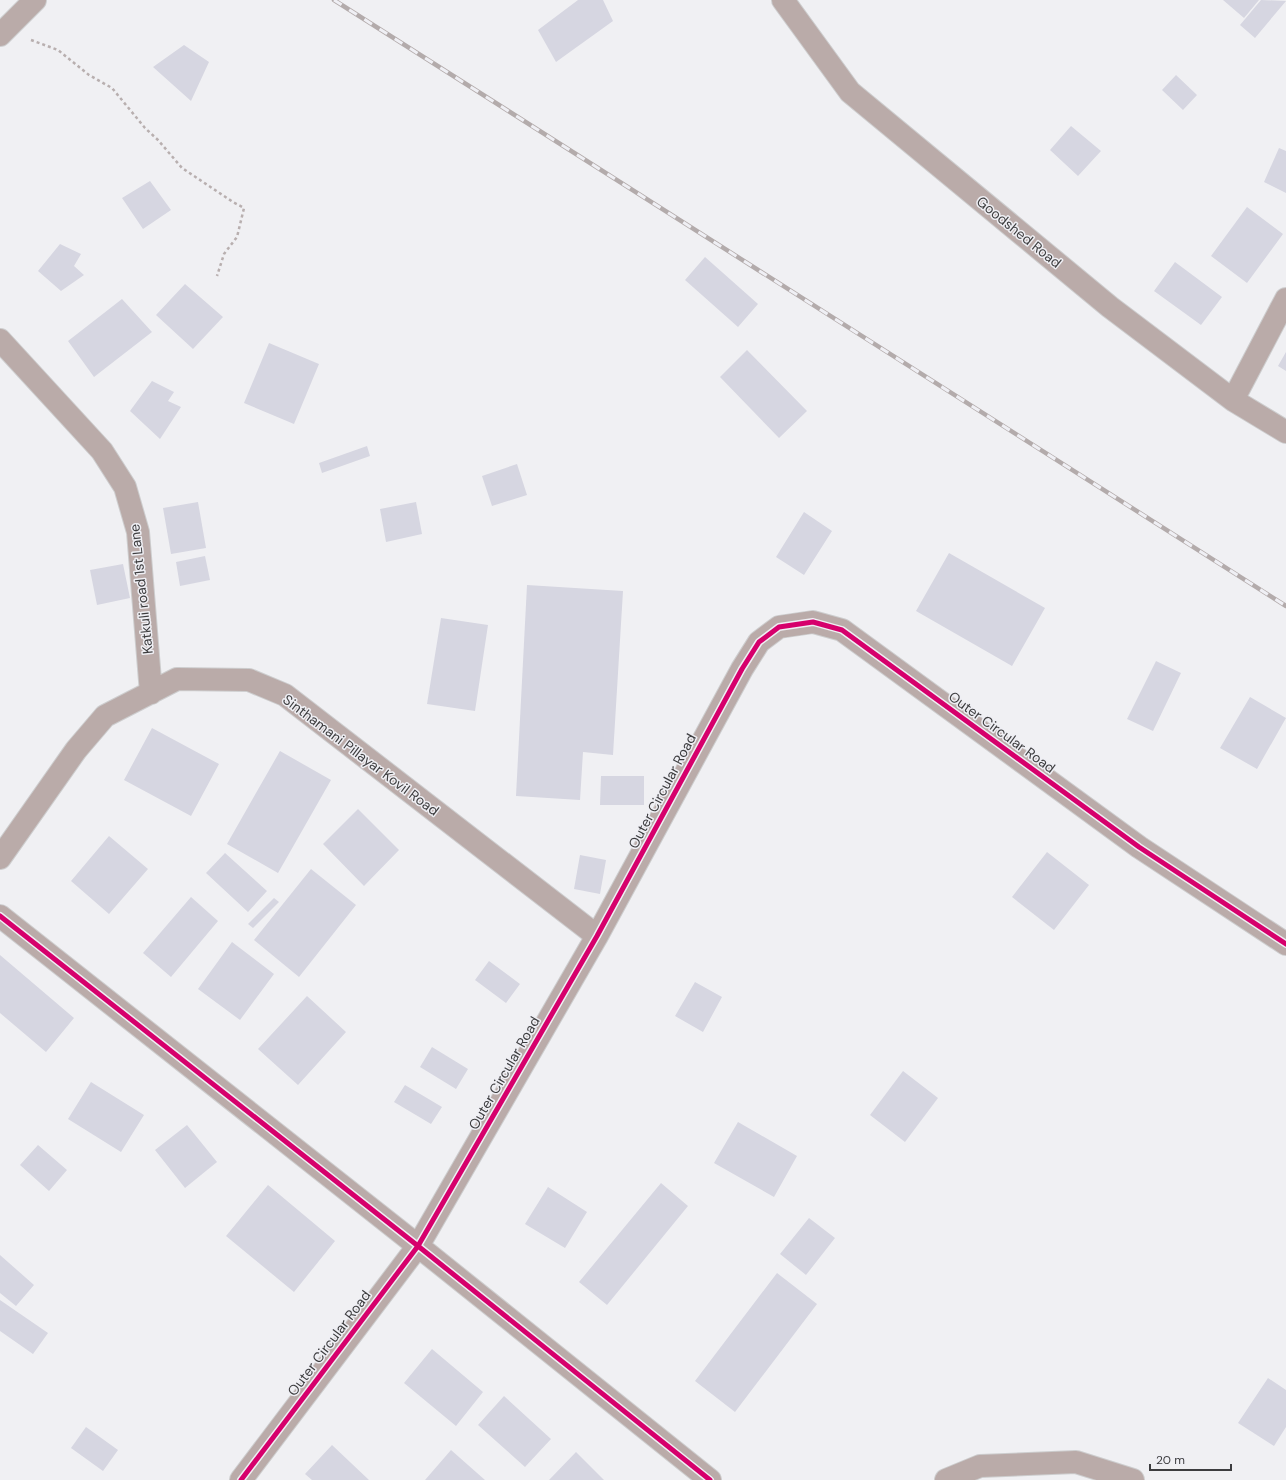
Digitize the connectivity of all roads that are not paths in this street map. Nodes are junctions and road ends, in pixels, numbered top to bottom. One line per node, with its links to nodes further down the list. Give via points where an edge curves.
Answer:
1 (35, 0): 3 (street)
2 (784, 0): 6 (street, Goodshed Road, via 850,92 1110,307)
3 (0, 35)
4 (1286, 299): 6 (street)
5 (0, 340): 8 (street, Katkuli road 1st Lane, via 102,451 126,487 138,532)
6 (1233, 400): 7 (street, Goodshed Road)
7 (1286, 432)
8 (151, 693): 9 (street, Sinthamani Pillayar Kovil Road, via 105,716 76,750); 11 (street, Sinthamani Pillayar Kovil Road, via 177,679 209,678 249,680 285,694)
9 (0, 858)
10 (0, 916): 13 (street)
11 (597, 936): 12 (street, Outer Circular Road, via 759,642 779,627 813,622 842,630 1139,846); 13 (street, Outer Circular Road)
12 (1286, 944)
13 (418, 1246): 14 (street, Outer Circular Road); 15 (street)
14 (241, 1480)
15 (710, 1480)
16 (946, 1480): 17 (street, via 980,1466 1076,1462)
17 (1133, 1480)

